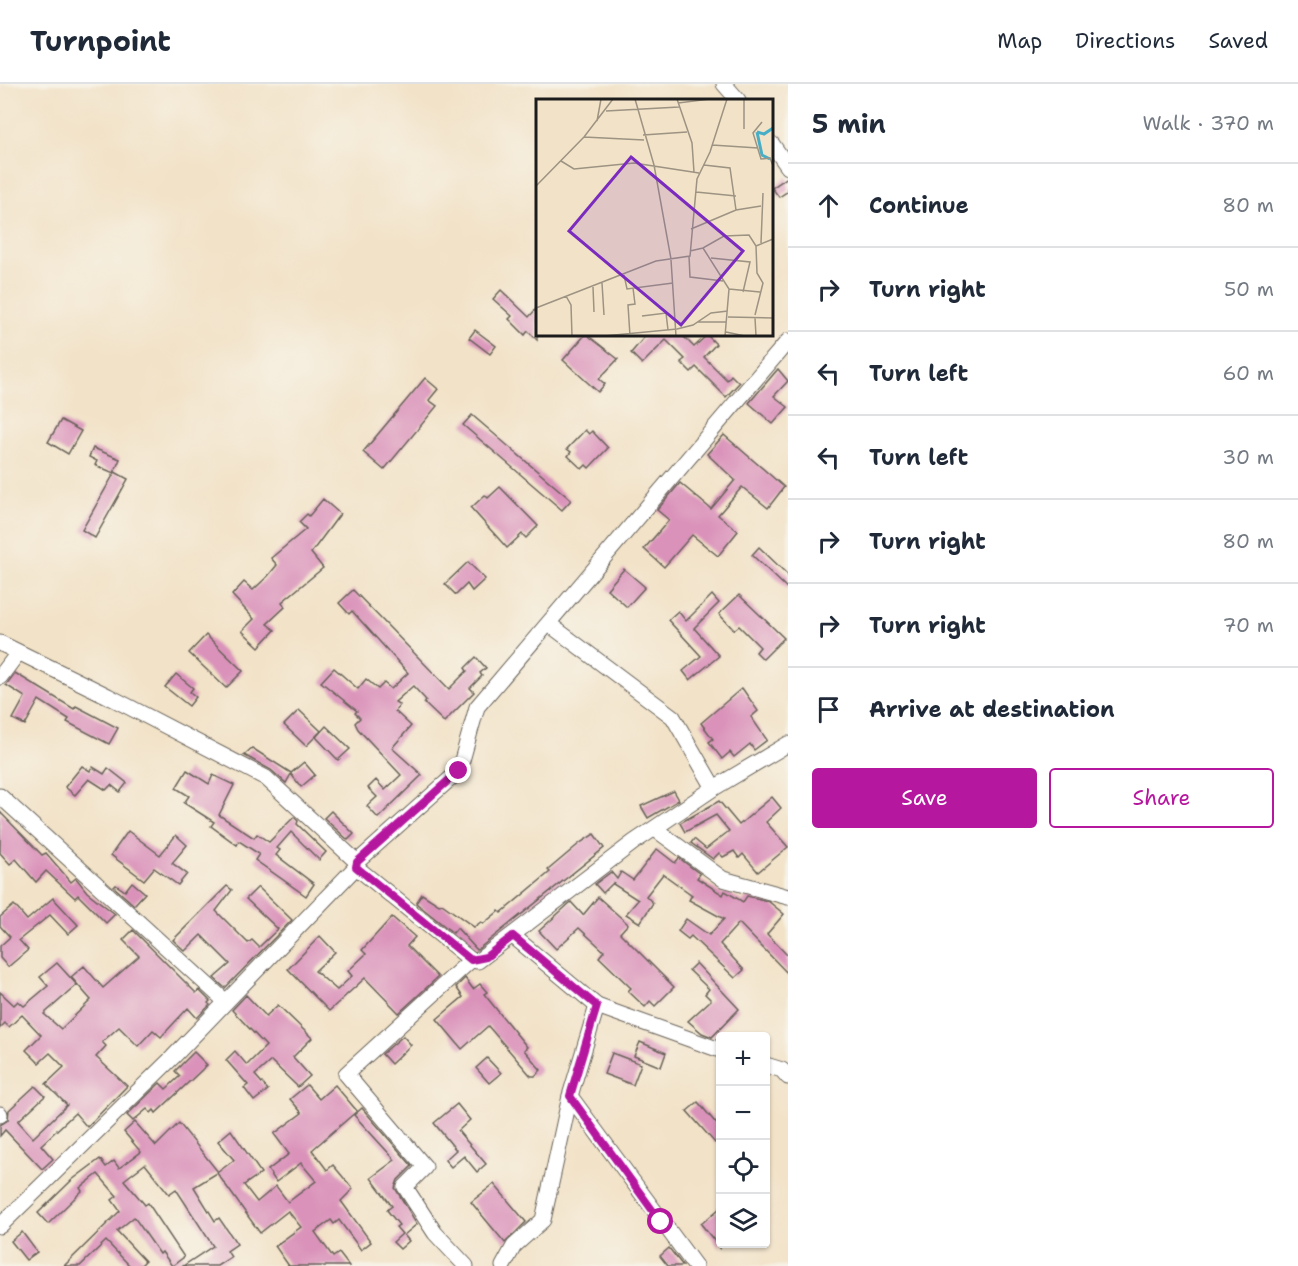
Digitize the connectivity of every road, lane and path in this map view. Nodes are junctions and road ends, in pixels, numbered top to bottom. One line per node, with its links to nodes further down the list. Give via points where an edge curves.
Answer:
1 (724, 84): 2 (street)
2 (737, 99)
3 (773, 147): 4 (street)
4 (788, 167)
5 (788, 341): 6 (street)
6 (549, 624): 11 (street, via 673,717); 14 (street, via 477,707 459,771)
7 (0, 643): 8 (street)
8 (18, 654): 9 (street); 14 (street, via 266,778)
9 (0, 677)
10 (788, 744): 11 (street)
11 (714, 788): 13 (street)
12 (0, 796): 18 (street)
13 (655, 829): 15 (street, via 723,879); 16 (street, via 589,874)
14 (357, 865): 17 (street); 18 (street)
15 (788, 897)
16 (513, 936): 17 (street, via 486,957); 19 (street)
17 (471, 960): 25 (street, via 346,1074 425,1167 405,1187 435,1233)
18 (225, 1001): 24 (street, via 173,1058)
19 (597, 1006): 20 (street); 23 (street)
20 (716, 1049)
21 (770, 1066): 22 (street, via 782,1070)
22 (788, 1077)
23 (570, 1096): 26 (street, via 543,1220 514,1246); 27 (street)
24 (0, 1226)
25 (466, 1266)
26 (502, 1266)
27 (694, 1266)

